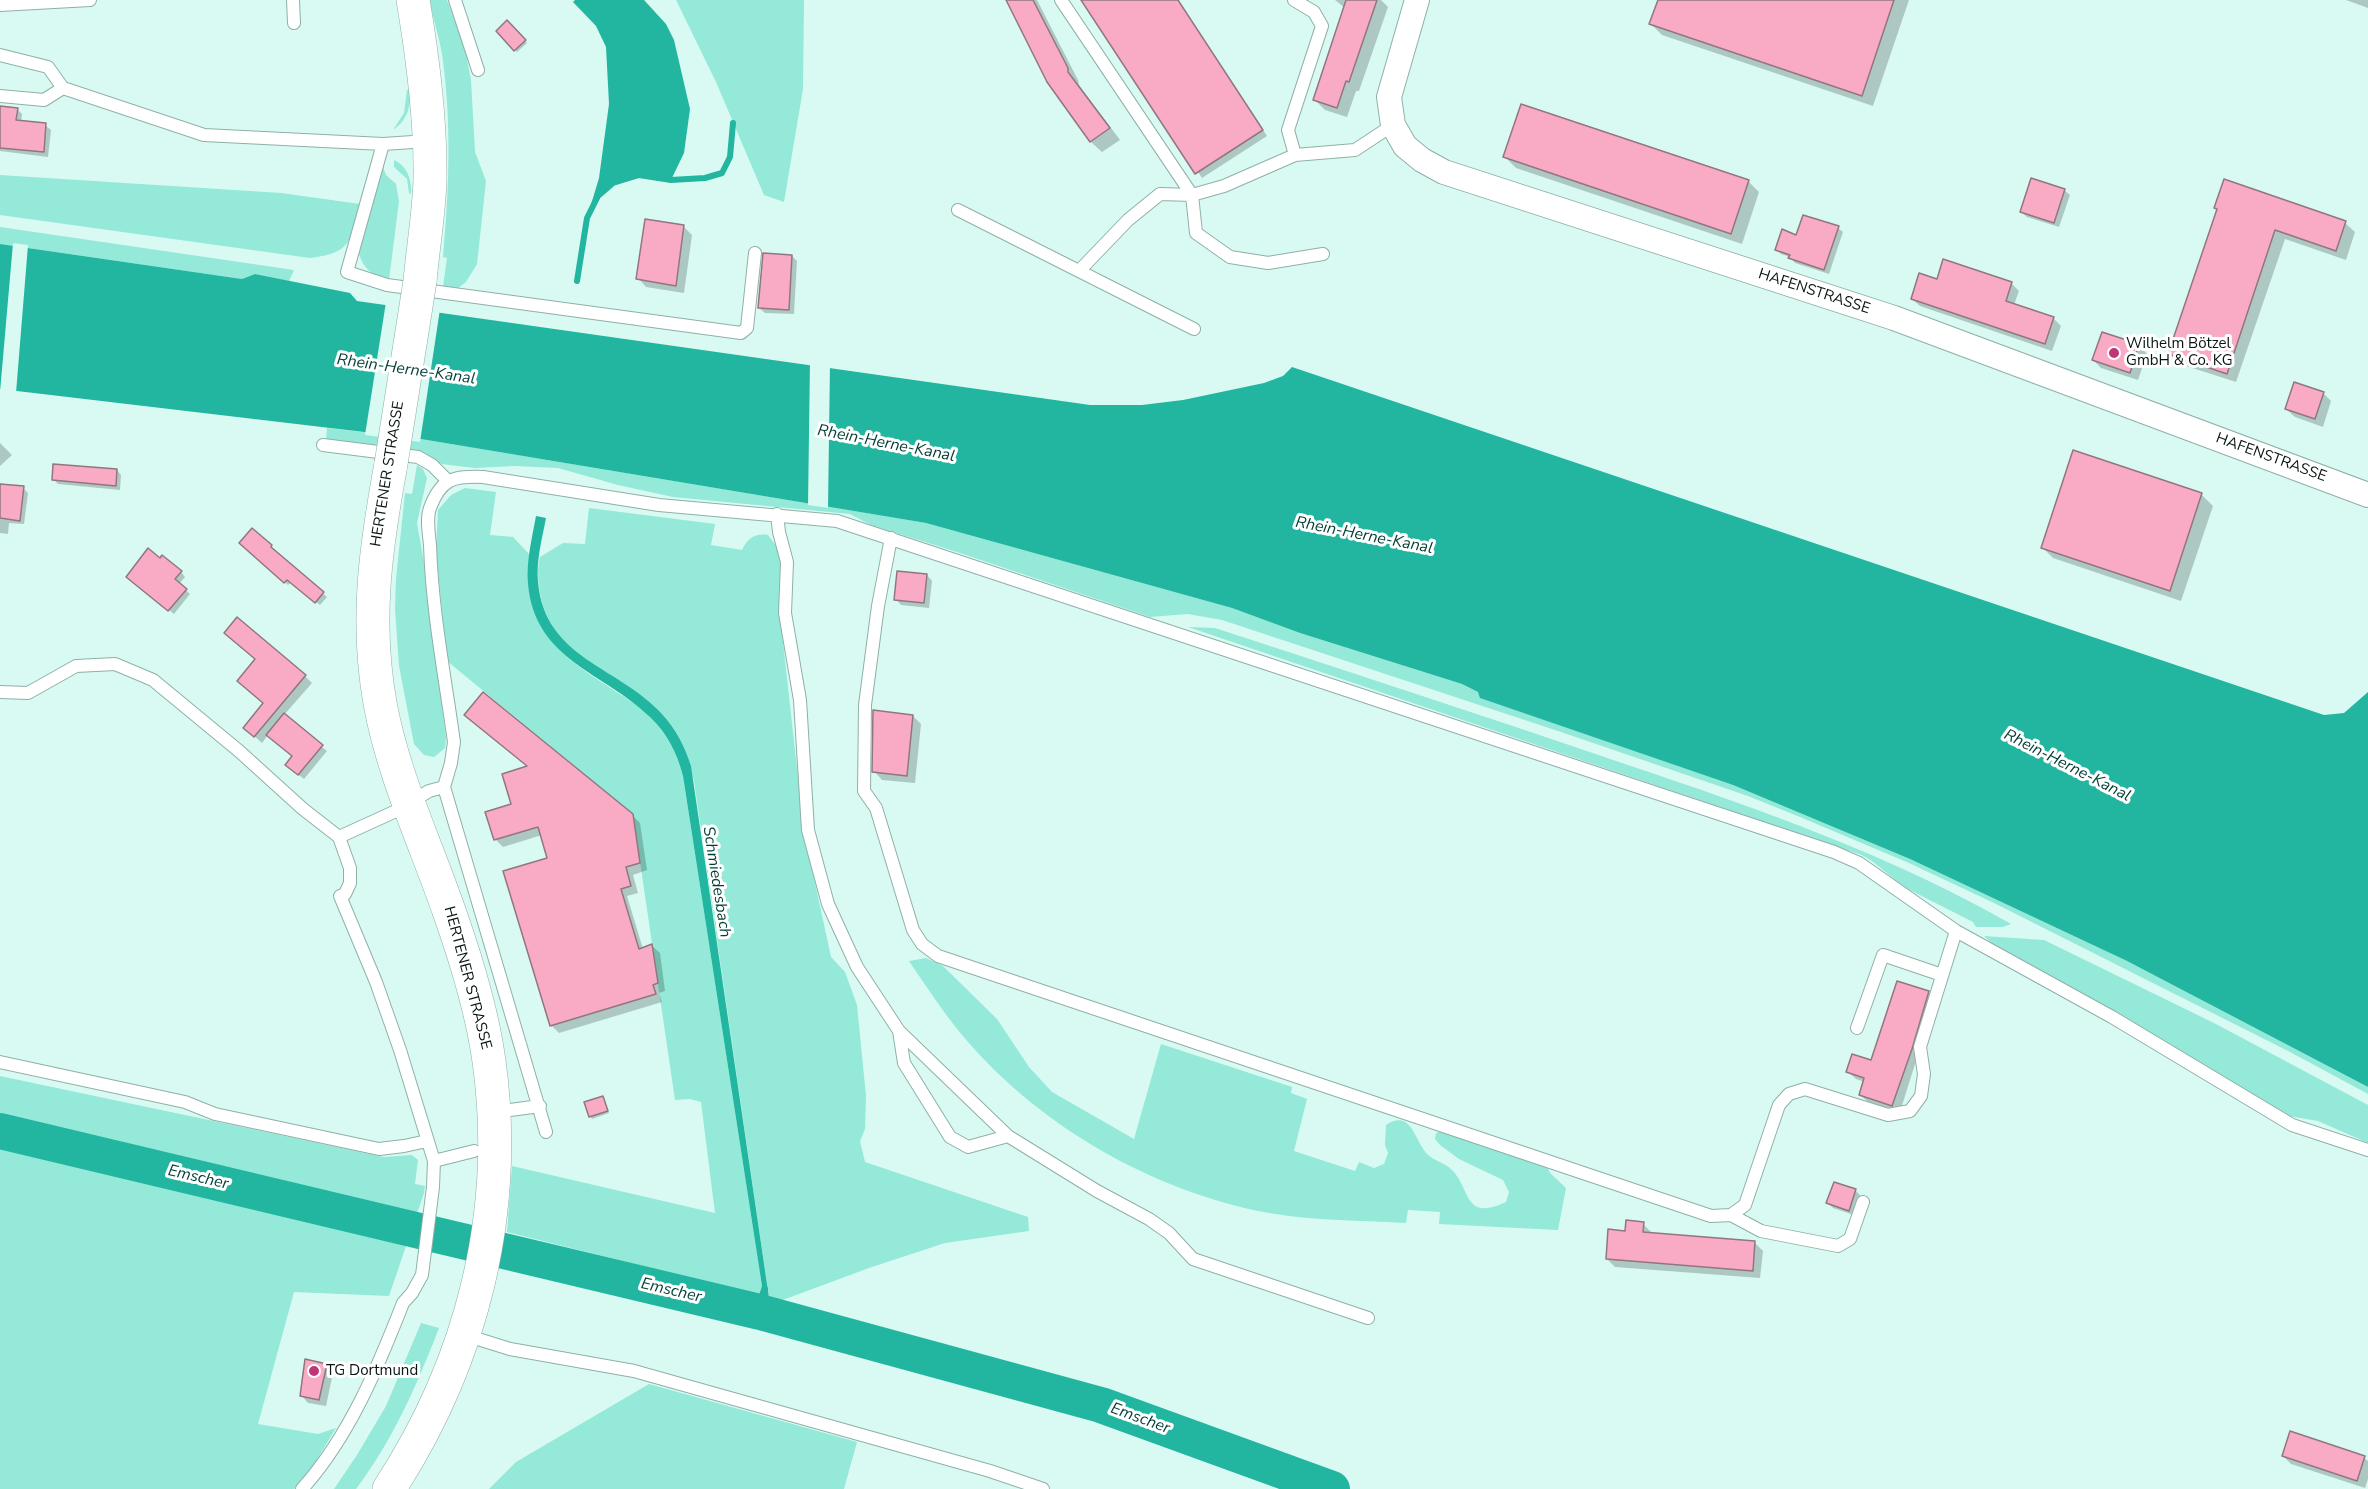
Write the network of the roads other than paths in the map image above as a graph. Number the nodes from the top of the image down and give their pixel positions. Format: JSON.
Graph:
{"nodes":[{"id":1,"x":90,"y":0,"type":"edge"},
{"id":2,"x":293,"y":0,"type":"edge"},
{"id":3,"x":413,"y":0,"type":"edge"},
{"id":4,"x":455,"y":0,"type":"edge"},
{"id":5,"x":1061,"y":0,"type":"edge"},
{"id":6,"x":1293,"y":0,"type":"edge"},
{"id":7,"x":1417,"y":0,"type":"edge"},
{"id":8,"x":0,"y":5,"type":"edge"},
{"id":9,"x":294,"y":23,"type":"dead end"},
{"id":10,"x":0,"y":55,"type":"edge"},
{"id":11,"x":478,"y":70,"type":"dead end"},
{"id":12,"x":63,"y":88,"type":"junction"},
{"id":13,"x":0,"y":96,"type":"edge"},
{"id":14,"x":1393,"y":125,"type":"junction"},
{"id":15,"x":429,"y":141,"type":"junction"},
{"id":16,"x":383,"y":144,"type":"junction"},
{"id":17,"x":1295,"y":155,"type":"junction"},
{"id":18,"x":1191,"y":195,"type":"junction"},
{"id":19,"x":958,"y":210,"type":"dead end"},
{"id":20,"x":755,"y":253,"type":"dead end"},
{"id":21,"x":1323,"y":254,"type":"dead end"},
{"id":22,"x":1079,"y":271,"type":"junction"},
{"id":23,"x":1194,"y":329,"type":"dead end"},
{"id":24,"x":323,"y":445,"type":"dead end"},
{"id":25,"x":448,"y":481,"type":"junction"},
{"id":26,"x":2368,"y":495,"type":"edge"},
{"id":27,"x":777,"y":514,"type":"junction"},
{"id":28,"x":891,"y":538,"type":"junction"},
{"id":29,"x":0,"y":692,"type":"edge"},
{"id":30,"x":444,"y":787,"type":"junction"},
{"id":31,"x":409,"y":802,"type":"junction"},
{"id":32,"x":339,"y":837,"type":"junction"},
{"id":33,"x":1956,"y":931,"type":"junction"},
{"id":34,"x":1942,"y":975,"type":"junction"},
{"id":35,"x":1857,"y":1028,"type":"dead end"},
{"id":36,"x":898,"y":1031,"type":"junction"},
{"id":37,"x":0,"y":1062,"type":"edge"},
{"id":38,"x":540,"y":1106,"type":"junction"},
{"id":39,"x":494,"y":1112,"type":"junction"},
{"id":40,"x":546,"y":1132,"type":"dead end"},
{"id":41,"x":1008,"y":1136,"type":"junction"},
{"id":42,"x":427,"y":1141,"type":"junction"},
{"id":43,"x":2368,"y":1150,"type":"edge"},
{"id":44,"x":485,"y":1156,"type":"junction"},
{"id":45,"x":434,"y":1161,"type":"junction"},
{"id":46,"x":1863,"y":1202,"type":"dead end"},
{"id":47,"x":1731,"y":1215,"type":"junction"},
{"id":48,"x":1368,"y":1318,"type":"dead end"},
{"id":49,"x":465,"y":1335,"type":"junction"},
{"id":50,"x":302,"y":1489,"type":"edge"},
{"id":51,"x":389,"y":1489,"type":"edge"},
{"id":52,"x":1043,"y":1489,"type":"edge"}],
"edges":[{"from":1,"to":8,"type":"lane"},
{"from":2,"to":9,"type":"lane"},
{"from":3,"to":15,"type":"main road","name":"HERTENER STRASSE"},
{"from":4,"to":11,"type":"lane"},
{"from":5,"to":18,"type":"lane"},
{"from":6,"to":17,"type":"lane"},
{"from":7,"to":14,"type":"street","name":"HAFENSTRASSE"},
{"from":10,"to":12,"type":"lane"},
{"from":12,"to":13,"type":"lane"},
{"from":12,"to":16,"type":"lane"},
{"from":14,"to":17,"type":"lane"},
{"from":14,"to":26,"type":"street","name":"HAFENSTRASSE"},
{"from":15,"to":16,"type":"lane"},
{"from":15,"to":31,"type":"main road","name":"HERTENER STRASSE","bridge":true},
{"from":16,"to":20,"type":"lane"},
{"from":17,"to":18,"type":"lane"},
{"from":18,"to":21,"type":"lane"},
{"from":18,"to":22,"type":"lane"},
{"from":19,"to":22,"type":"lane"},
{"from":22,"to":23,"type":"lane"},
{"from":24,"to":25,"type":"lane"},
{"from":25,"to":27,"type":"lane"},
{"from":25,"to":30,"type":"lane"},
{"from":27,"to":28,"type":"lane"},
{"from":27,"to":36,"type":"lane"},
{"from":28,"to":33,"type":"lane"},
{"from":28,"to":47,"type":"lane"},
{"from":29,"to":32,"type":"lane"},
{"from":30,"to":31,"type":"lane"},
{"from":30,"to":38,"type":"lane","name":"HERTENER STRASSE"},
{"from":31,"to":32,"type":"lane"},
{"from":31,"to":39,"type":"main road","name":"HERTENER STRASSE"},
{"from":32,"to":42,"type":"lane"},
{"from":33,"to":34,"type":"lane"},
{"from":33,"to":43,"type":"lane"},
{"from":34,"to":35,"type":"lane"},
{"from":34,"to":47,"type":"lane"},
{"from":36,"to":41,"type":"lane"},
{"from":36,"to":41,"type":"lane"},
{"from":37,"to":42,"type":"lane"},
{"from":38,"to":39,"type":"lane"},
{"from":38,"to":40,"type":"lane","name":"HERTENER STRASSE"},
{"from":39,"to":44,"type":"main road","name":"HERTENER STRASSE"},
{"from":41,"to":48,"type":"lane"},
{"from":42,"to":45,"type":"lane"},
{"from":44,"to":45,"type":"lane"},
{"from":44,"to":49,"type":"main road","name":"HERTENER STRASSE"},
{"from":45,"to":50,"type":"lane"},
{"from":46,"to":47,"type":"lane"},
{"from":49,"to":51,"type":"main road","name":"HERTENER STRASSE"},
{"from":49,"to":52,"type":"lane"}]}
